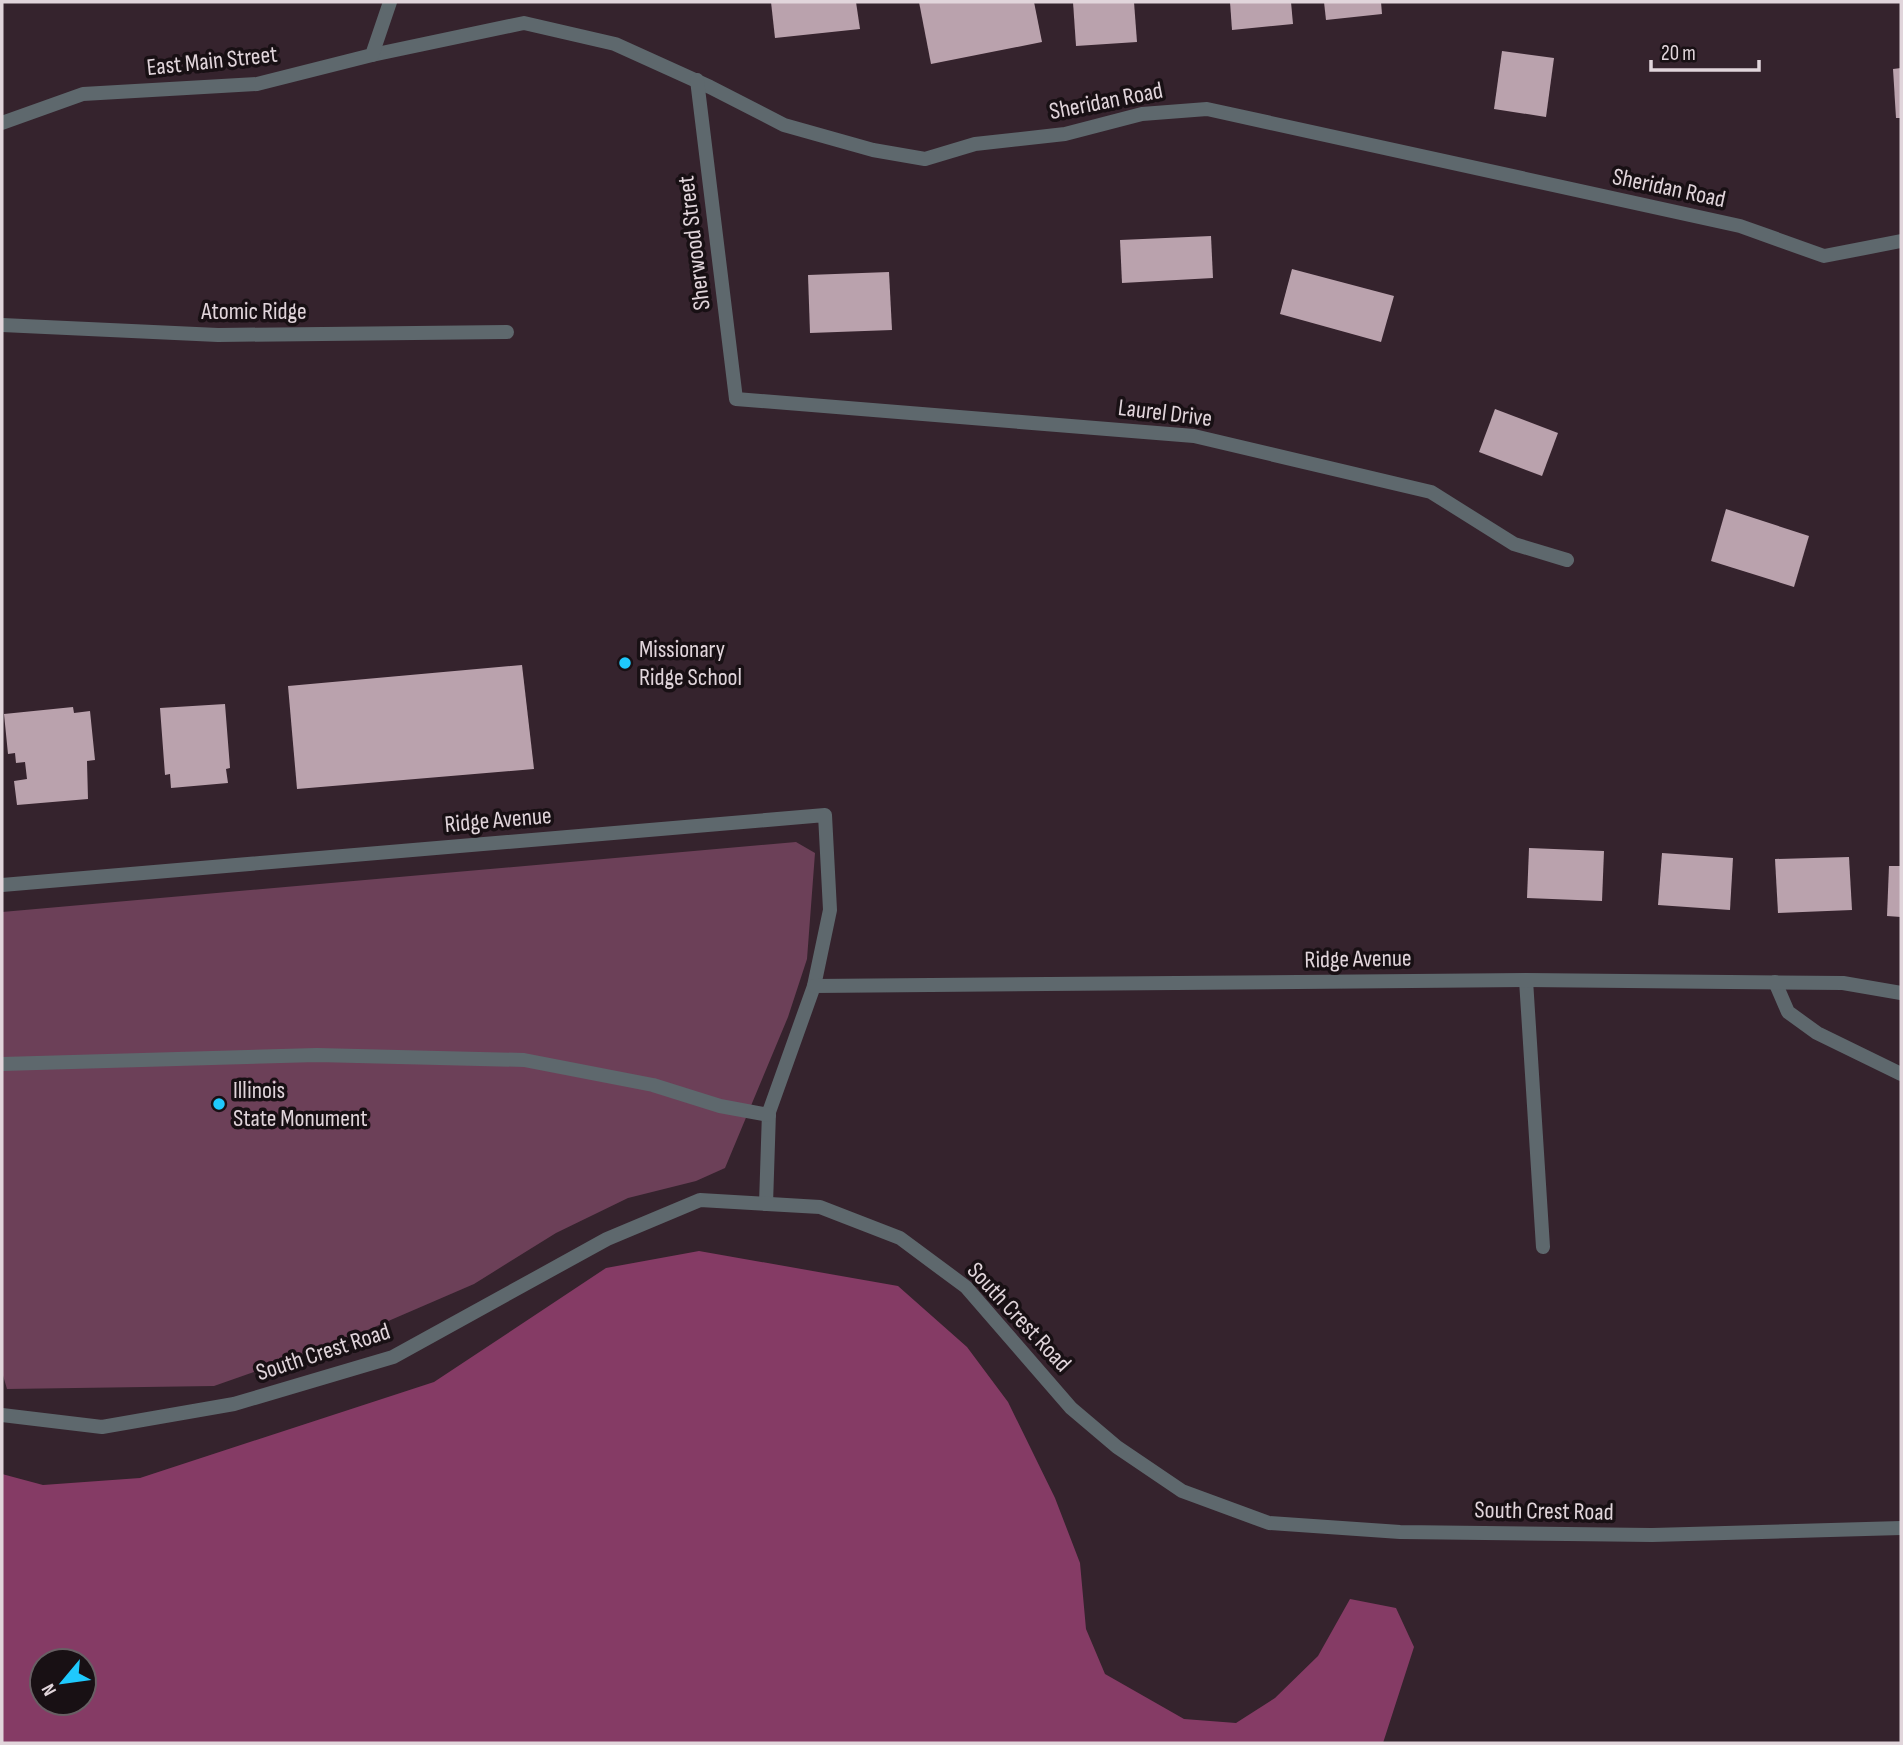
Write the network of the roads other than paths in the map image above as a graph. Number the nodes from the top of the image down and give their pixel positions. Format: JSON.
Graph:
{"nodes":[{"id":1,"x":390,"y":2,"type":"edge"},
{"id":2,"x":372,"y":55,"type":"junction"},
{"id":3,"x":697,"y":80,"type":"junction"},
{"id":4,"x":2,"y":122,"type":"edge"},
{"id":5,"x":1901,"y":241,"type":"edge"},
{"id":6,"x":2,"y":325,"type":"edge"},
{"id":7,"x":507,"y":332,"type":"dead end"},
{"id":8,"x":736,"y":399,"type":"joint"},
{"id":9,"x":1567,"y":560,"type":"dead end"},
{"id":10,"x":2,"y":885,"type":"edge"},
{"id":11,"x":1526,"y":980,"type":"junction"},
{"id":12,"x":1775,"y":982,"type":"junction"},
{"id":13,"x":814,"y":986,"type":"junction"},
{"id":14,"x":1901,"y":993,"type":"edge"},
{"id":15,"x":2,"y":1064,"type":"edge"},
{"id":16,"x":1901,"y":1074,"type":"edge"},
{"id":17,"x":769,"y":1115,"type":"junction"},
{"id":18,"x":766,"y":1204,"type":"junction"},
{"id":19,"x":1543,"y":1247,"type":"dead end"},
{"id":20,"x":2,"y":1415,"type":"edge"},
{"id":21,"x":1901,"y":1528,"type":"edge"}],
"edges":[{"from":1,"to":2,"type":"street"},
{"from":2,"to":3,"type":"street","name":"Sheridan Road"},
{"from":2,"to":4,"type":"street","name":"East Main Street"},
{"from":3,"to":5,"type":"street","name":"Sheridan Road"},
{"from":3,"to":8,"type":"street","name":"Sherwood Street"},
{"from":6,"to":7,"type":"street","name":"Atomic Ridge"},
{"from":8,"to":9,"type":"street","name":"Laurel Drive"},
{"from":10,"to":13,"type":"street","name":"Ridge Avenue"},
{"from":11,"to":12,"type":"street","name":"Ridge Avenue"},
{"from":11,"to":13,"type":"street","name":"Ridge Avenue"},
{"from":11,"to":19,"type":"street"},
{"from":12,"to":14,"type":"street","name":"Ridge Avenue"},
{"from":12,"to":16,"type":"street"},
{"from":13,"to":17,"type":"street","name":"Ridge Avenue"},
{"from":15,"to":17,"type":"street"},
{"from":17,"to":18,"type":"street","name":"Ridge Avenue"},
{"from":18,"to":20,"type":"street","name":"South Crest Road"},
{"from":18,"to":21,"type":"street","name":"South Crest Road"}]}
